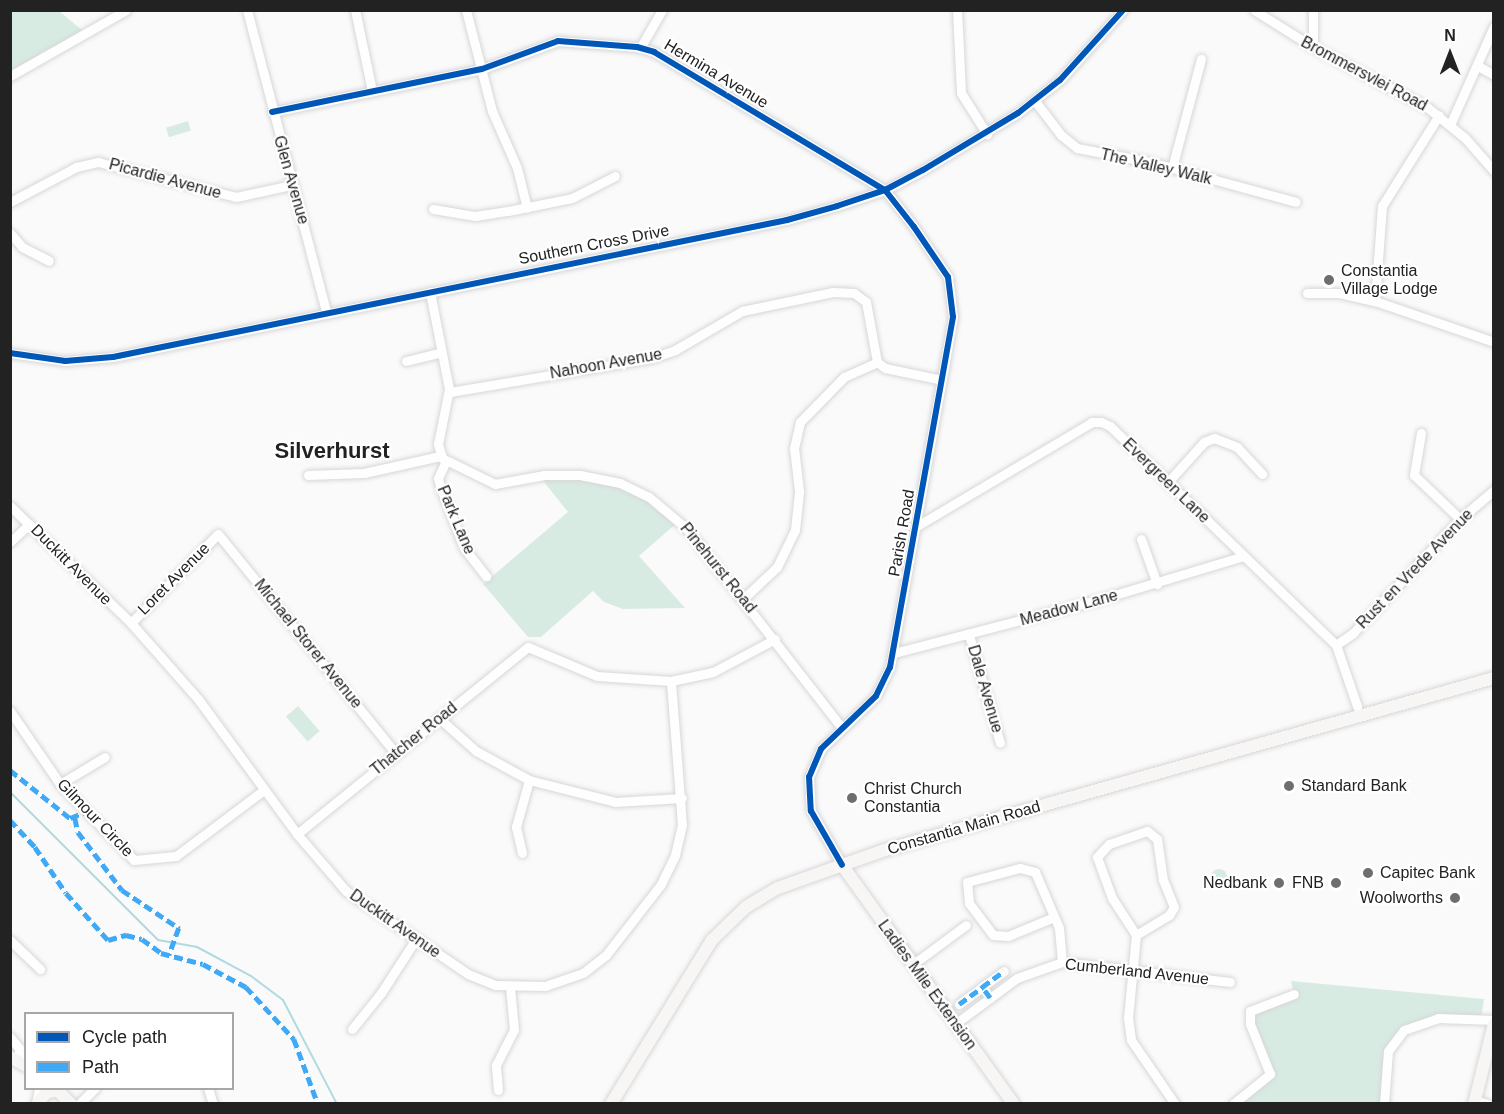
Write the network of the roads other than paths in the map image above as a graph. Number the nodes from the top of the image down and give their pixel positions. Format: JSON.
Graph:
{"nodes":[{"id":1,"x":126,"y":10,"type":"edge"},
{"id":2,"x":247,"y":10,"type":"edge"},
{"id":3,"x":355,"y":10,"type":"edge"},
{"id":4,"x":466,"y":10,"type":"edge"},
{"id":5,"x":662,"y":10,"type":"edge"},
{"id":6,"x":957,"y":10,"type":"edge"},
{"id":7,"x":1123,"y":10,"type":"edge"},
{"id":8,"x":1254,"y":10,"type":"edge"},
{"id":9,"x":1312,"y":10,"type":"edge"},
{"id":10,"x":1494,"y":26,"type":"edge"},
{"id":11,"x":1313,"y":47,"type":"junction"},
{"id":12,"x":640,"y":48,"type":"junction"},
{"id":13,"x":1201,"y":59,"type":"dead end"},
{"id":14,"x":1478,"y":66,"type":"junction"},
{"id":15,"x":482,"y":69,"type":"junction"},
{"id":16,"x":1494,"y":75,"type":"edge"},
{"id":17,"x":10,"y":76,"type":"edge"},
{"id":18,"x":372,"y":91,"type":"junction"},
{"id":19,"x":1035,"y":101,"type":"junction"},
{"id":20,"x":272,"y":112,"type":"junction"},
{"id":21,"x":1439,"y":115,"type":"junction"},
{"id":22,"x":1450,"y":125,"type":"junction"},
{"id":23,"x":987,"y":134,"type":"junction"},
{"id":24,"x":1172,"y":168,"type":"junction"},
{"id":25,"x":1494,"y":171,"type":"edge"},
{"id":26,"x":615,"y":176,"type":"dead end"},
{"id":27,"x":291,"y":185,"type":"junction"},
{"id":28,"x":885,"y":190,"type":"junction"},
{"id":29,"x":10,"y":202,"type":"edge"},
{"id":30,"x":1296,"y":202,"type":"dead end"},
{"id":31,"x":527,"y":208,"type":"junction"},
{"id":32,"x":433,"y":209,"type":"dead end"},
{"id":33,"x":10,"y":233,"type":"edge"},
{"id":34,"x":49,"y":261,"type":"dead end"},
{"id":35,"x":430,"y":292,"type":"junction"},
{"id":36,"x":1307,"y":293,"type":"dead end"},
{"id":37,"x":1376,"y":301,"type":"junction"},
{"id":38,"x":327,"y":314,"type":"junction"},
{"id":39,"x":1494,"y":342,"type":"edge"},
{"id":40,"x":442,"y":352,"type":"junction"},
{"id":41,"x":10,"y":353,"type":"edge"},
{"id":42,"x":406,"y":360,"type":"dead end"},
{"id":43,"x":877,"y":362,"type":"junction"},
{"id":44,"x":942,"y":380,"type":"junction"},
{"id":45,"x":450,"y":392,"type":"junction"},
{"id":46,"x":1421,"y":433,"type":"dead end"},
{"id":47,"x":443,"y":459,"type":"junction"},
{"id":48,"x":1262,"y":474,"type":"dead end"},
{"id":49,"x":308,"y":475,"type":"dead end"},
{"id":50,"x":1168,"y":482,"type":"junction"},
{"id":51,"x":1494,"y":490,"type":"edge"},
{"id":52,"x":10,"y":506,"type":"edge"},
{"id":53,"x":920,"y":508,"type":"junction"},
{"id":54,"x":937,"y":514,"type":"junction"},
{"id":55,"x":1460,"y":519,"type":"junction"},
{"id":56,"x":29,"y":524,"type":"junction"},
{"id":57,"x":917,"y":526,"type":"junction"},
{"id":58,"x":218,"y":534,"type":"joint"},
{"id":59,"x":1141,"y":539,"type":"dead end"},
{"id":60,"x":10,"y":542,"type":"edge"},
{"id":61,"x":1244,"y":556,"type":"junction"},
{"id":62,"x":486,"y":576,"type":"dead end"},
{"id":63,"x":1157,"y":584,"type":"junction"},
{"id":64,"x":743,"y":599,"type":"junction"},
{"id":65,"x":131,"y":623,"type":"junction"},
{"id":66,"x":969,"y":634,"type":"junction"},
{"id":67,"x":775,"y":639,"type":"junction"},
{"id":68,"x":1336,"y":645,"type":"junction"},
{"id":69,"x":894,"y":653,"type":"junction"},
{"id":70,"x":1492,"y":678,"type":"edge"},
{"id":71,"x":671,"y":681,"type":"junction"},
{"id":72,"x":1357,"y":706,"type":"dead end"},
{"id":73,"x":10,"y":711,"type":"edge"},
{"id":74,"x":439,"y":718,"type":"junction"},
{"id":75,"x":841,"y":727,"type":"junction"},
{"id":76,"x":1000,"y":743,"type":"dead end"},
{"id":77,"x":396,"y":754,"type":"junction"},
{"id":78,"x":105,"y":757,"type":"dead end"},
{"id":79,"x":529,"y":780,"type":"junction"},
{"id":80,"x":60,"y":784,"type":"junction"},
{"id":81,"x":264,"y":790,"type":"junction"},
{"id":82,"x":682,"y":798,"type":"junction"},
{"id":83,"x":297,"y":834,"type":"junction"},
{"id":84,"x":522,"y":853,"type":"dead end"},
{"id":85,"x":842,"y":865,"type":"junction"},
{"id":86,"x":1054,"y":917,"type":"junction"},
{"id":87,"x":966,"y":926,"type":"dead end"},
{"id":88,"x":1136,"y":935,"type":"junction"},
{"id":89,"x":416,"y":939,"type":"junction"},
{"id":90,"x":10,"y":940,"type":"edge"},
{"id":91,"x":1062,"y":962,"type":"junction"},
{"id":92,"x":912,"y":965,"type":"junction"},
{"id":93,"x":40,"y":969,"type":"dead end"},
{"id":94,"x":1133,"y":970,"type":"junction"},
{"id":95,"x":1004,"y":971,"type":"dead end"},
{"id":96,"x":1230,"y":982,"type":"dead end"},
{"id":97,"x":510,"y":987,"type":"junction"},
{"id":98,"x":982,"y":987,"type":"junction"},
{"id":99,"x":1294,"y":994,"type":"dead end"},
{"id":100,"x":990,"y":998,"type":"junction"},
{"id":101,"x":958,"y":1004,"type":"dead end"},
{"id":102,"x":1494,"y":1022,"type":"edge"},
{"id":103,"x":955,"y":1024,"type":"junction"},
{"id":104,"x":352,"y":1029,"type":"dead end"},
{"id":105,"x":10,"y":1037,"type":"edge"},
{"id":106,"x":18,"y":1062,"type":"edge"},
{"id":107,"x":54,"y":1090,"type":"edge"},
{"id":108,"x":57,"y":1090,"type":"edge"},
{"id":109,"x":94,"y":1090,"type":"edge"},
{"id":110,"x":498,"y":1090,"type":"dead end"},
{"id":111,"x":1009,"y":1102,"type":"edge"},
{"id":112,"x":1474,"y":1102,"type":"edge"},
{"id":113,"x":37,"y":1104,"type":"edge"},
{"id":114,"x":71,"y":1104,"type":"edge"},
{"id":115,"x":79,"y":1104,"type":"edge"},
{"id":116,"x":611,"y":1104,"type":"edge"},
{"id":117,"x":1175,"y":1104,"type":"edge"},
{"id":118,"x":1233,"y":1104,"type":"edge"},
{"id":119,"x":1384,"y":1104,"type":"edge"},
{"id":120,"x":1487,"y":1104,"type":"edge"}],
"edges":[{"from":1,"to":17,"type":"street"},
{"from":2,"to":20,"type":"street","name":"Glen Avenue"},
{"from":3,"to":18,"type":"street"},
{"from":4,"to":15,"type":"street"},
{"from":5,"to":12,"type":"street"},
{"from":6,"to":23,"type":"street"},
{"from":7,"to":19,"type":"street","name":"Southern Cross Drive"},
{"from":8,"to":11,"type":"street","name":"Brommersvlei Road"},
{"from":9,"to":11,"type":"street"},
{"from":10,"to":14,"type":"street"},
{"from":11,"to":21,"type":"street","name":"Brommersvlei Road"},
{"from":12,"to":15,"type":"street","name":"Hermina Avenue"},
{"from":12,"to":28,"type":"street","name":"Hermina Avenue"},
{"from":13,"to":24,"type":"street"},
{"from":14,"to":16,"type":"street"},
{"from":14,"to":22,"type":"street"},
{"from":15,"to":18,"type":"street","name":"Hermina Avenue"},
{"from":15,"to":31,"type":"street"},
{"from":18,"to":20,"type":"street","name":"Hermina Avenue"},
{"from":19,"to":23,"type":"street","name":"Southern Cross Drive"},
{"from":19,"to":24,"type":"street","name":"The Valley Walk"},
{"from":20,"to":27,"type":"street","name":"Glen Avenue"},
{"from":21,"to":22,"type":"street","name":"Brommersvlei Road"},
{"from":21,"to":37,"type":"street"},
{"from":22,"to":25,"type":"street","name":"Brommersvlei Road"},
{"from":23,"to":28,"type":"street","name":"Southern Cross Drive"},
{"from":24,"to":30,"type":"street","name":"The Valley Walk"},
{"from":26,"to":31,"type":"street"},
{"from":27,"to":29,"type":"street","name":"Picardie Avenue"},
{"from":27,"to":38,"type":"street","name":"Glen Avenue"},
{"from":28,"to":35,"type":"street","name":"Southern Cross Drive"},
{"from":28,"to":44,"type":"street","name":"Parish Road"},
{"from":31,"to":32,"type":"street"},
{"from":33,"to":34,"type":"street"},
{"from":35,"to":38,"type":"street","name":"Southern Cross Drive"},
{"from":35,"to":40,"type":"street"},
{"from":36,"to":37,"type":"street"},
{"from":37,"to":39,"type":"street"},
{"from":38,"to":41,"type":"street","name":"Southern Cross Drive"},
{"from":40,"to":42,"type":"street"},
{"from":40,"to":45,"type":"street"},
{"from":43,"to":44,"type":"street"},
{"from":43,"to":45,"type":"street","name":"Nahoon Avenue"},
{"from":43,"to":64,"type":"street"},
{"from":44,"to":53,"type":"street","name":"Parish Road"},
{"from":45,"to":47,"type":"street"},
{"from":46,"to":55,"type":"street"},
{"from":47,"to":49,"type":"street"},
{"from":47,"to":62,"type":"street","name":"Park Lane"},
{"from":47,"to":64,"type":"street","name":"Pinehurst Road"},
{"from":48,"to":50,"type":"street"},
{"from":50,"to":54,"type":"street","name":"Evergreen Lane"},
{"from":50,"to":61,"type":"street","name":"Evergreen Lane"},
{"from":51,"to":55,"type":"street","name":"Rust en Vrede Avenue"},
{"from":52,"to":56,"type":"street","name":"Duckitt Avenue"},
{"from":53,"to":54,"type":"street"},
{"from":53,"to":57,"type":"street","name":"Parish Road"},
{"from":54,"to":57,"type":"street","name":"Evergreen Lane"},
{"from":55,"to":68,"type":"street","name":"Rust en Vrede Avenue"},
{"from":56,"to":60,"type":"street"},
{"from":56,"to":65,"type":"street","name":"Duckitt Avenue"},
{"from":57,"to":69,"type":"street","name":"Parish Road"},
{"from":58,"to":65,"type":"street","name":"Loret Avenue"},
{"from":58,"to":77,"type":"street","name":"Michael Storer Avenue"},
{"from":59,"to":63,"type":"street"},
{"from":61,"to":63,"type":"street","name":"Meadow Lane"},
{"from":61,"to":68,"type":"street","name":"Evergreen Lane"},
{"from":63,"to":66,"type":"street","name":"Meadow Lane"},
{"from":64,"to":67,"type":"street","name":"Pinehurst Road"},
{"from":65,"to":81,"type":"street","name":"Duckitt Avenue"},
{"from":66,"to":69,"type":"street","name":"Meadow Lane"},
{"from":66,"to":76,"type":"street","name":"Dale Avenue"},
{"from":67,"to":71,"type":"street"},
{"from":67,"to":75,"type":"street","name":"Pinehurst Road"},
{"from":68,"to":72,"type":"street","name":"Evergreen Lane"},
{"from":69,"to":75,"type":"street","name":"Parish Road"},
{"from":70,"to":85,"type":"main road","name":"Constantia Main Road"},
{"from":71,"to":74,"type":"street","name":"Thatcher Road"},
{"from":71,"to":82,"type":"street","name":"Duckitt Avenue"},
{"from":73,"to":80,"type":"street","name":"Gilmour Circle"},
{"from":74,"to":77,"type":"street","name":"Thatcher Road"},
{"from":74,"to":79,"type":"street"},
{"from":75,"to":85,"type":"street","name":"Parish Road"},
{"from":77,"to":83,"type":"street","name":"Thatcher Road"},
{"from":78,"to":80,"type":"street"},
{"from":79,"to":82,"type":"street"},
{"from":79,"to":84,"type":"street"},
{"from":80,"to":81,"type":"street","name":"Gilmour Circle"},
{"from":81,"to":83,"type":"street","name":"Duckitt Avenue"},
{"from":82,"to":97,"type":"street","name":"Duckitt Avenue"},
{"from":83,"to":89,"type":"street","name":"Duckitt Avenue"},
{"from":85,"to":92,"type":"main road","name":"Ladies Mile Extension"},
{"from":85,"to":116,"type":"main road","name":"Constantia Main Road"},
{"from":86,"to":86,"type":"street"},
{"from":86,"to":91,"type":"street"},
{"from":87,"to":92,"type":"street"},
{"from":88,"to":88,"type":"street"},
{"from":88,"to":94,"type":"street"},
{"from":89,"to":97,"type":"street","name":"Duckitt Avenue"},
{"from":89,"to":104,"type":"street"},
{"from":90,"to":93,"type":"street"},
{"from":91,"to":94,"type":"street","name":"Cumberland Avenue"},
{"from":91,"to":100,"type":"street","name":"Cumberland Avenue"},
{"from":92,"to":103,"type":"main road","name":"Ladies Mile Extension"},
{"from":94,"to":96,"type":"street","name":"Cumberland Avenue"},
{"from":94,"to":117,"type":"street"},
{"from":95,"to":98,"type":"street"},
{"from":97,"to":110,"type":"street"},
{"from":98,"to":100,"type":"street"},
{"from":98,"to":101,"type":"street"},
{"from":99,"to":118,"type":"street"},
{"from":100,"to":103,"type":"street","name":"Cumberland Avenue"},
{"from":102,"to":112,"type":"main road"},
{"from":102,"to":119,"type":"street"},
{"from":103,"to":111,"type":"main road","name":"Ladies Mile Extension"},
{"from":105,"to":106,"type":"street"},
{"from":107,"to":113,"type":"main road"},
{"from":108,"to":114,"type":"main road"},
{"from":109,"to":115,"type":"street"},
{"from":112,"to":120,"type":"street"}]}
